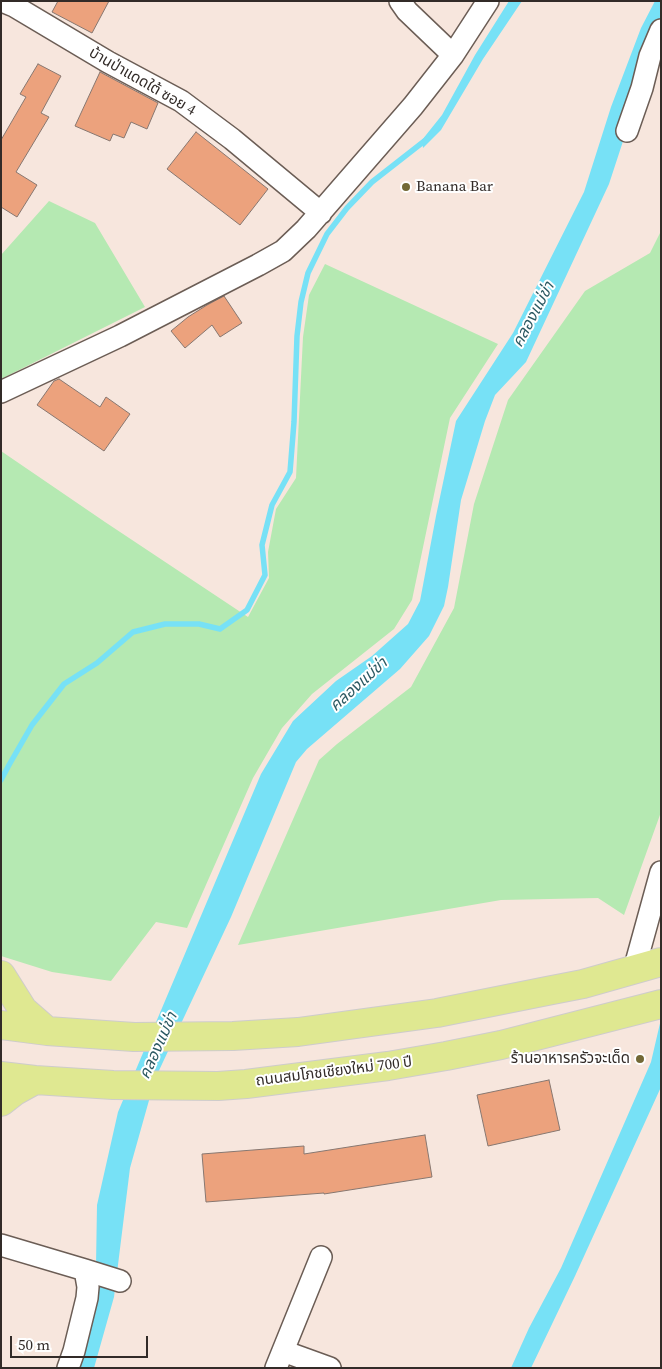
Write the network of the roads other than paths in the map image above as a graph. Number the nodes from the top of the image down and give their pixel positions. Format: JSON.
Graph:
{"nodes":[{"id":1,"x":2,"y":1,"type":"edge"},
{"id":2,"x":400,"y":1,"type":"edge"},
{"id":3,"x":488,"y":1,"type":"edge"},
{"id":4,"x":661,"y":30,"type":"edge"},
{"id":5,"x":453,"y":55,"type":"junction"},
{"id":6,"x":628,"y":131,"type":"dead end"},
{"id":7,"x":321,"y":213,"type":"junction"},
{"id":8,"x":1,"y":392,"type":"edge"},
{"id":9,"x":661,"y":872,"type":"edge"},
{"id":10,"x":661,"y":962,"type":"edge"},
{"id":11,"x":634,"y":970,"type":"junction"},
{"id":12,"x":1,"y":975,"type":"edge"},
{"id":13,"x":650,"y":1007,"type":"edge"},
{"id":14,"x":1,"y":1025,"type":"edge"},
{"id":15,"x":47,"y":1031,"type":"junction"},
{"id":16,"x":1,"y":1076,"type":"edge"},
{"id":17,"x":35,"y":1080,"type":"junction"},
{"id":18,"x":1,"y":1102,"type":"edge"},
{"id":19,"x":1,"y":1245,"type":"edge"},
{"id":20,"x":321,"y":1257,"type":"dead end"},
{"id":21,"x":85,"y":1270,"type":"junction"},
{"id":22,"x":120,"y":1281,"type":"dead end"},
{"id":23,"x":279,"y":1359,"type":"edge"},
{"id":24,"x":68,"y":1368,"type":"edge"},
{"id":25,"x":330,"y":1368,"type":"edge"}],
"edges":[{"from":1,"to":7,"type":"street","name":"บ้านป่าแดดใต้ ซอย 4"},
{"from":2,"to":5,"type":"street"},
{"from":3,"to":5,"type":"street"},
{"from":4,"to":6,"type":"street"},
{"from":5,"to":7,"type":"street"},
{"from":7,"to":8,"type":"street"},
{"from":9,"to":11,"type":"street"},
{"from":10,"to":11,"type":"main road"},
{"from":11,"to":15,"type":"main road"},
{"from":12,"to":15,"type":"main road"},
{"from":13,"to":17,"type":"main road","name":"ถนนสมโภชเชียงใหม่ 700 ปี"},
{"from":14,"to":15,"type":"main road"},
{"from":16,"to":17,"type":"main road","name":"ถนนสมโภชเชียงใหม่ 700 ปี"},
{"from":17,"to":18,"type":"main road"},
{"from":19,"to":21,"type":"street"},
{"from":20,"to":23,"type":"street"},
{"from":21,"to":22,"type":"street"},
{"from":21,"to":24,"type":"street"},
{"from":23,"to":25,"type":"street"}]}
